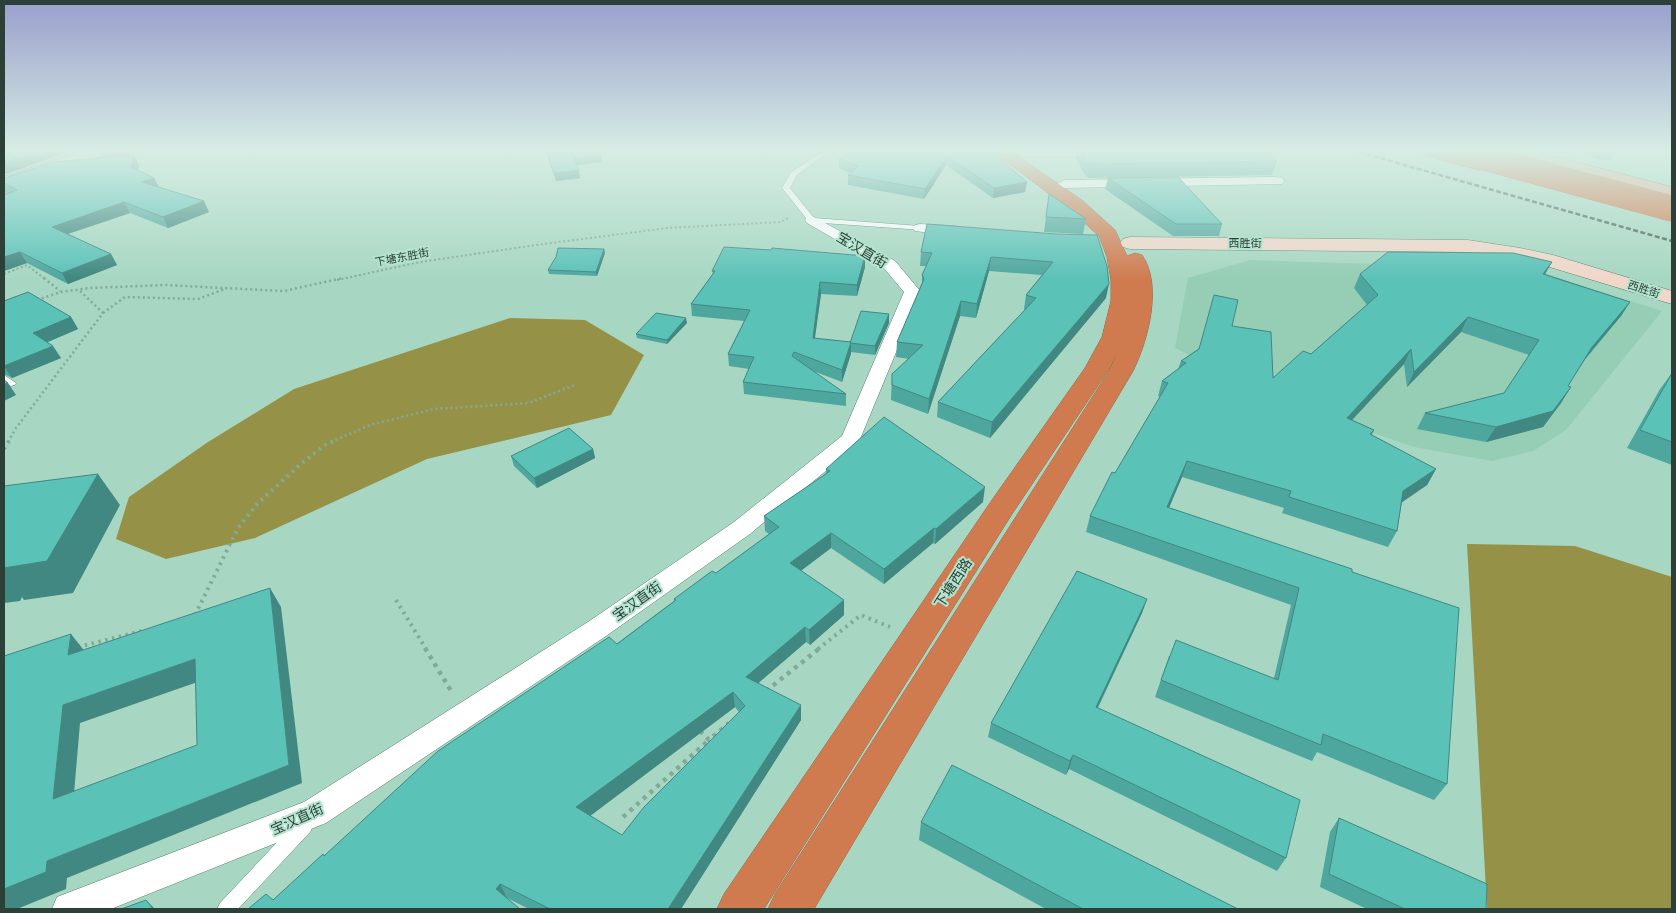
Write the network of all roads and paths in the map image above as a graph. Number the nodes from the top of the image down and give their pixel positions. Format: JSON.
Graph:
{"nodes":[{"id":1,"x":792,"y":195,"type":"edge"},
{"id":2,"x":1061,"y":195,"type":"edge"},
{"id":3,"x":1079,"y":195,"type":"edge"},
{"id":4,"x":1592,"y":195,"type":"edge"},
{"id":5,"x":1598,"y":195,"type":"edge"},
{"id":6,"x":1605,"y":195,"type":"edge"},
{"id":7,"x":1624,"y":195,"type":"edge"},
{"id":8,"x":1646,"y":195,"type":"edge"},
{"id":9,"x":1672,"y":201,"type":"edge"},
{"id":10,"x":1672,"y":208,"type":"edge"},
{"id":11,"x":808,"y":214,"type":"junction"},
{"id":12,"x":1672,"y":216,"type":"edge"},
{"id":13,"x":920,"y":228,"type":"joint"},
{"id":14,"x":973,"y":233,"type":"edge"},
{"id":15,"x":1113,"y":243,"type":"junction"},
{"id":16,"x":4,"y":274,"type":"edge"},
{"id":17,"x":227,"y":288,"type":"junction"},
{"id":18,"x":78,"y":289,"type":"junction"},
{"id":19,"x":61,"y":292,"type":"junction"},
{"id":20,"x":1672,"y":298,"type":"edge"},
{"id":21,"x":36,"y":300,"type":"edge"},
{"id":22,"x":103,"y":313,"type":"junction"},
{"id":23,"x":577,"y":384,"type":"dead end"},
{"id":24,"x":4,"y":449,"type":"edge"},
{"id":25,"x":396,"y":600,"type":"dead end"},
{"id":26,"x":194,"y":618,"type":"edge"},
{"id":27,"x":146,"y":630,"type":"edge"},
{"id":28,"x":916,"y":638,"type":"junction"},
{"id":29,"x":70,"y":649,"type":"edge"},
{"id":30,"x":760,"y":696,"type":"edge"},
{"id":31,"x":466,"y":716,"type":"junction"},
{"id":32,"x":731,"y":721,"type":"edge"},
{"id":33,"x":695,"y":726,"type":"edge"},
{"id":34,"x":709,"y":740,"type":"junction"},
{"id":35,"x":315,"y":813,"type":"junction"},
{"id":36,"x":623,"y":817,"type":"dead end"},
{"id":37,"x":69,"y":909,"type":"edge"},
{"id":38,"x":226,"y":909,"type":"edge"},
{"id":39,"x":739,"y":909,"type":"edge"},
{"id":40,"x":790,"y":909,"type":"edge"}],
"edges":[{"from":1,"to":11,"type":"lane","name":"宝汉直街"},
{"from":2,"to":15,"type":"highway"},
{"from":3,"to":15,"type":"highway"},
{"from":4,"to":12,"type":"highway"},
{"from":5,"to":12,"type":"highway","bridge":true},
{"from":6,"to":12,"type":"highway"},
{"from":7,"to":10,"type":"highway"},
{"from":8,"to":9,"type":"highway"},
{"from":11,"to":13,"type":"lane"},
{"from":11,"to":17,"type":"path","name":"下塘东胜街"},
{"from":11,"to":31,"type":"street","name":"宝汉直街"},
{"from":13,"to":14,"type":"street"},
{"from":15,"to":20,"type":"street","name":"西胜街"},
{"from":15,"to":28,"type":"highway","name":"下塘西路"},
{"from":15,"to":40,"type":"highway"},
{"from":16,"to":19,"type":"path"},
{"from":17,"to":18,"type":"path","name":"下塘东胜街"},
{"from":17,"to":22,"type":"path"},
{"from":18,"to":19,"type":"path","name":"下塘东胜街"},
{"from":18,"to":22,"type":"path"},
{"from":19,"to":21,"type":"path","name":"下塘东胜街"},
{"from":22,"to":24,"type":"path"},
{"from":23,"to":26,"type":"path"},
{"from":25,"to":31,"type":"path"},
{"from":27,"to":29,"type":"path"},
{"from":28,"to":30,"type":"path"},
{"from":28,"to":39,"type":"highway","name":"下塘西路"},
{"from":31,"to":35,"type":"street","name":"宝汉直街"},
{"from":32,"to":34,"type":"path"},
{"from":33,"to":34,"type":"path"},
{"from":34,"to":36,"type":"path"},
{"from":35,"to":37,"type":"street","name":"宝汉直街"},
{"from":35,"to":38,"type":"lane"}]}
